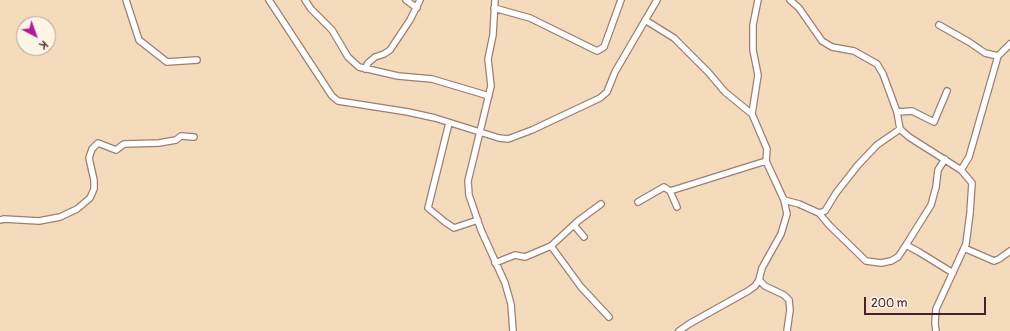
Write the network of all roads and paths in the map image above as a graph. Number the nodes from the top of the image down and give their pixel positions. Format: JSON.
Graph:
{"nodes":[{"id":1,"x":126,"y":0,"type":"edge"},
{"id":2,"x":269,"y":0,"type":"edge"},
{"id":3,"x":305,"y":0,"type":"edge"},
{"id":4,"x":406,"y":0,"type":"edge"},
{"id":5,"x":420,"y":0,"type":"edge"},
{"id":6,"x":495,"y":0,"type":"edge"},
{"id":7,"x":621,"y":0,"type":"edge"},
{"id":8,"x":657,"y":0,"type":"edge"},
{"id":9,"x":758,"y":0,"type":"edge"},
{"id":10,"x":790,"y":0,"type":"edge"},
{"id":11,"x":417,"y":8,"type":"junction"},
{"id":12,"x":494,"y":8,"type":"junction"},
{"id":13,"x":645,"y":20,"type":"junction"},
{"id":14,"x":939,"y":25,"type":"dead end"},
{"id":15,"x":1010,"y":46,"type":"edge"},
{"id":16,"x":998,"y":56,"type":"junction"},
{"id":17,"x":197,"y":60,"type":"dead end"},
{"id":18,"x":365,"y":68,"type":"junction"},
{"id":19,"x":947,"y":91,"type":"dead end"},
{"id":20,"x":488,"y":96,"type":"junction"},
{"id":21,"x":897,"y":112,"type":"junction"},
{"id":22,"x":752,"y":114,"type":"junction"},
{"id":23,"x":449,"y":123,"type":"junction"},
{"id":24,"x":900,"y":129,"type":"junction"},
{"id":25,"x":480,"y":132,"type":"junction"},
{"id":26,"x":194,"y":138,"type":"dead end"},
{"id":27,"x":945,"y":159,"type":"junction"},
{"id":28,"x":766,"y":161,"type":"junction"},
{"id":29,"x":961,"y":170,"type":"junction"},
{"id":30,"x":670,"y":191,"type":"junction"},
{"id":31,"x":784,"y":200,"type":"junction"},
{"id":32,"x":638,"y":202,"type":"dead end"},
{"id":33,"x":601,"y":204,"type":"dead end"},
{"id":34,"x":677,"y":207,"type":"dead end"},
{"id":35,"x":819,"y":213,"type":"junction"},
{"id":36,"x":0,"y":220,"type":"edge"},
{"id":37,"x":478,"y":220,"type":"junction"},
{"id":38,"x":574,"y":225,"type":"junction"},
{"id":39,"x":584,"y":237,"type":"dead end"},
{"id":40,"x":906,"y":245,"type":"junction"},
{"id":41,"x":551,"y":246,"type":"junction"},
{"id":42,"x":964,"y":248,"type":"junction"},
{"id":43,"x":1010,"y":251,"type":"edge"},
{"id":44,"x":495,"y":263,"type":"junction"},
{"id":45,"x":953,"y":273,"type":"junction"},
{"id":46,"x":759,"y":280,"type":"junction"},
{"id":47,"x":609,"y":317,"type":"dead end"},
{"id":48,"x":512,"y":331,"type":"edge"},
{"id":49,"x":679,"y":331,"type":"edge"},
{"id":50,"x":787,"y":331,"type":"edge"},
{"id":51,"x":936,"y":331,"type":"edge"}],
"edges":[{"from":1,"to":17,"type":"street"},
{"from":2,"to":23,"type":"street"},
{"from":3,"to":18,"type":"street"},
{"from":4,"to":11,"type":"street"},
{"from":5,"to":11,"type":"street"},
{"from":6,"to":12,"type":"street"},
{"from":7,"to":12,"type":"street"},
{"from":8,"to":13,"type":"street"},
{"from":9,"to":22,"type":"street"},
{"from":10,"to":21,"type":"street"},
{"from":11,"to":18,"type":"street"},
{"from":12,"to":20,"type":"street"},
{"from":13,"to":22,"type":"street"},
{"from":13,"to":25,"type":"street"},
{"from":14,"to":16,"type":"street"},
{"from":15,"to":16,"type":"street"},
{"from":16,"to":29,"type":"street"},
{"from":18,"to":20,"type":"street"},
{"from":19,"to":21,"type":"street"},
{"from":20,"to":25,"type":"street"},
{"from":21,"to":24,"type":"street"},
{"from":22,"to":28,"type":"street"},
{"from":23,"to":25,"type":"street"},
{"from":23,"to":37,"type":"street"},
{"from":24,"to":27,"type":"street"},
{"from":24,"to":35,"type":"street"},
{"from":25,"to":37,"type":"street"},
{"from":26,"to":36,"type":"street"},
{"from":27,"to":29,"type":"street"},
{"from":27,"to":40,"type":"street"},
{"from":28,"to":30,"type":"street"},
{"from":28,"to":31,"type":"street"},
{"from":29,"to":42,"type":"street"},
{"from":30,"to":32,"type":"street"},
{"from":30,"to":34,"type":"street"},
{"from":31,"to":35,"type":"street"},
{"from":31,"to":46,"type":"street"},
{"from":33,"to":38,"type":"street"},
{"from":35,"to":40,"type":"street"},
{"from":37,"to":44,"type":"street"},
{"from":38,"to":39,"type":"street"},
{"from":38,"to":41,"type":"street"},
{"from":40,"to":45,"type":"street"},
{"from":41,"to":44,"type":"street"},
{"from":41,"to":47,"type":"street"},
{"from":42,"to":43,"type":"street"},
{"from":42,"to":45,"type":"street"},
{"from":44,"to":48,"type":"street"},
{"from":45,"to":51,"type":"street"},
{"from":46,"to":49,"type":"street"},
{"from":46,"to":50,"type":"street"}]}
